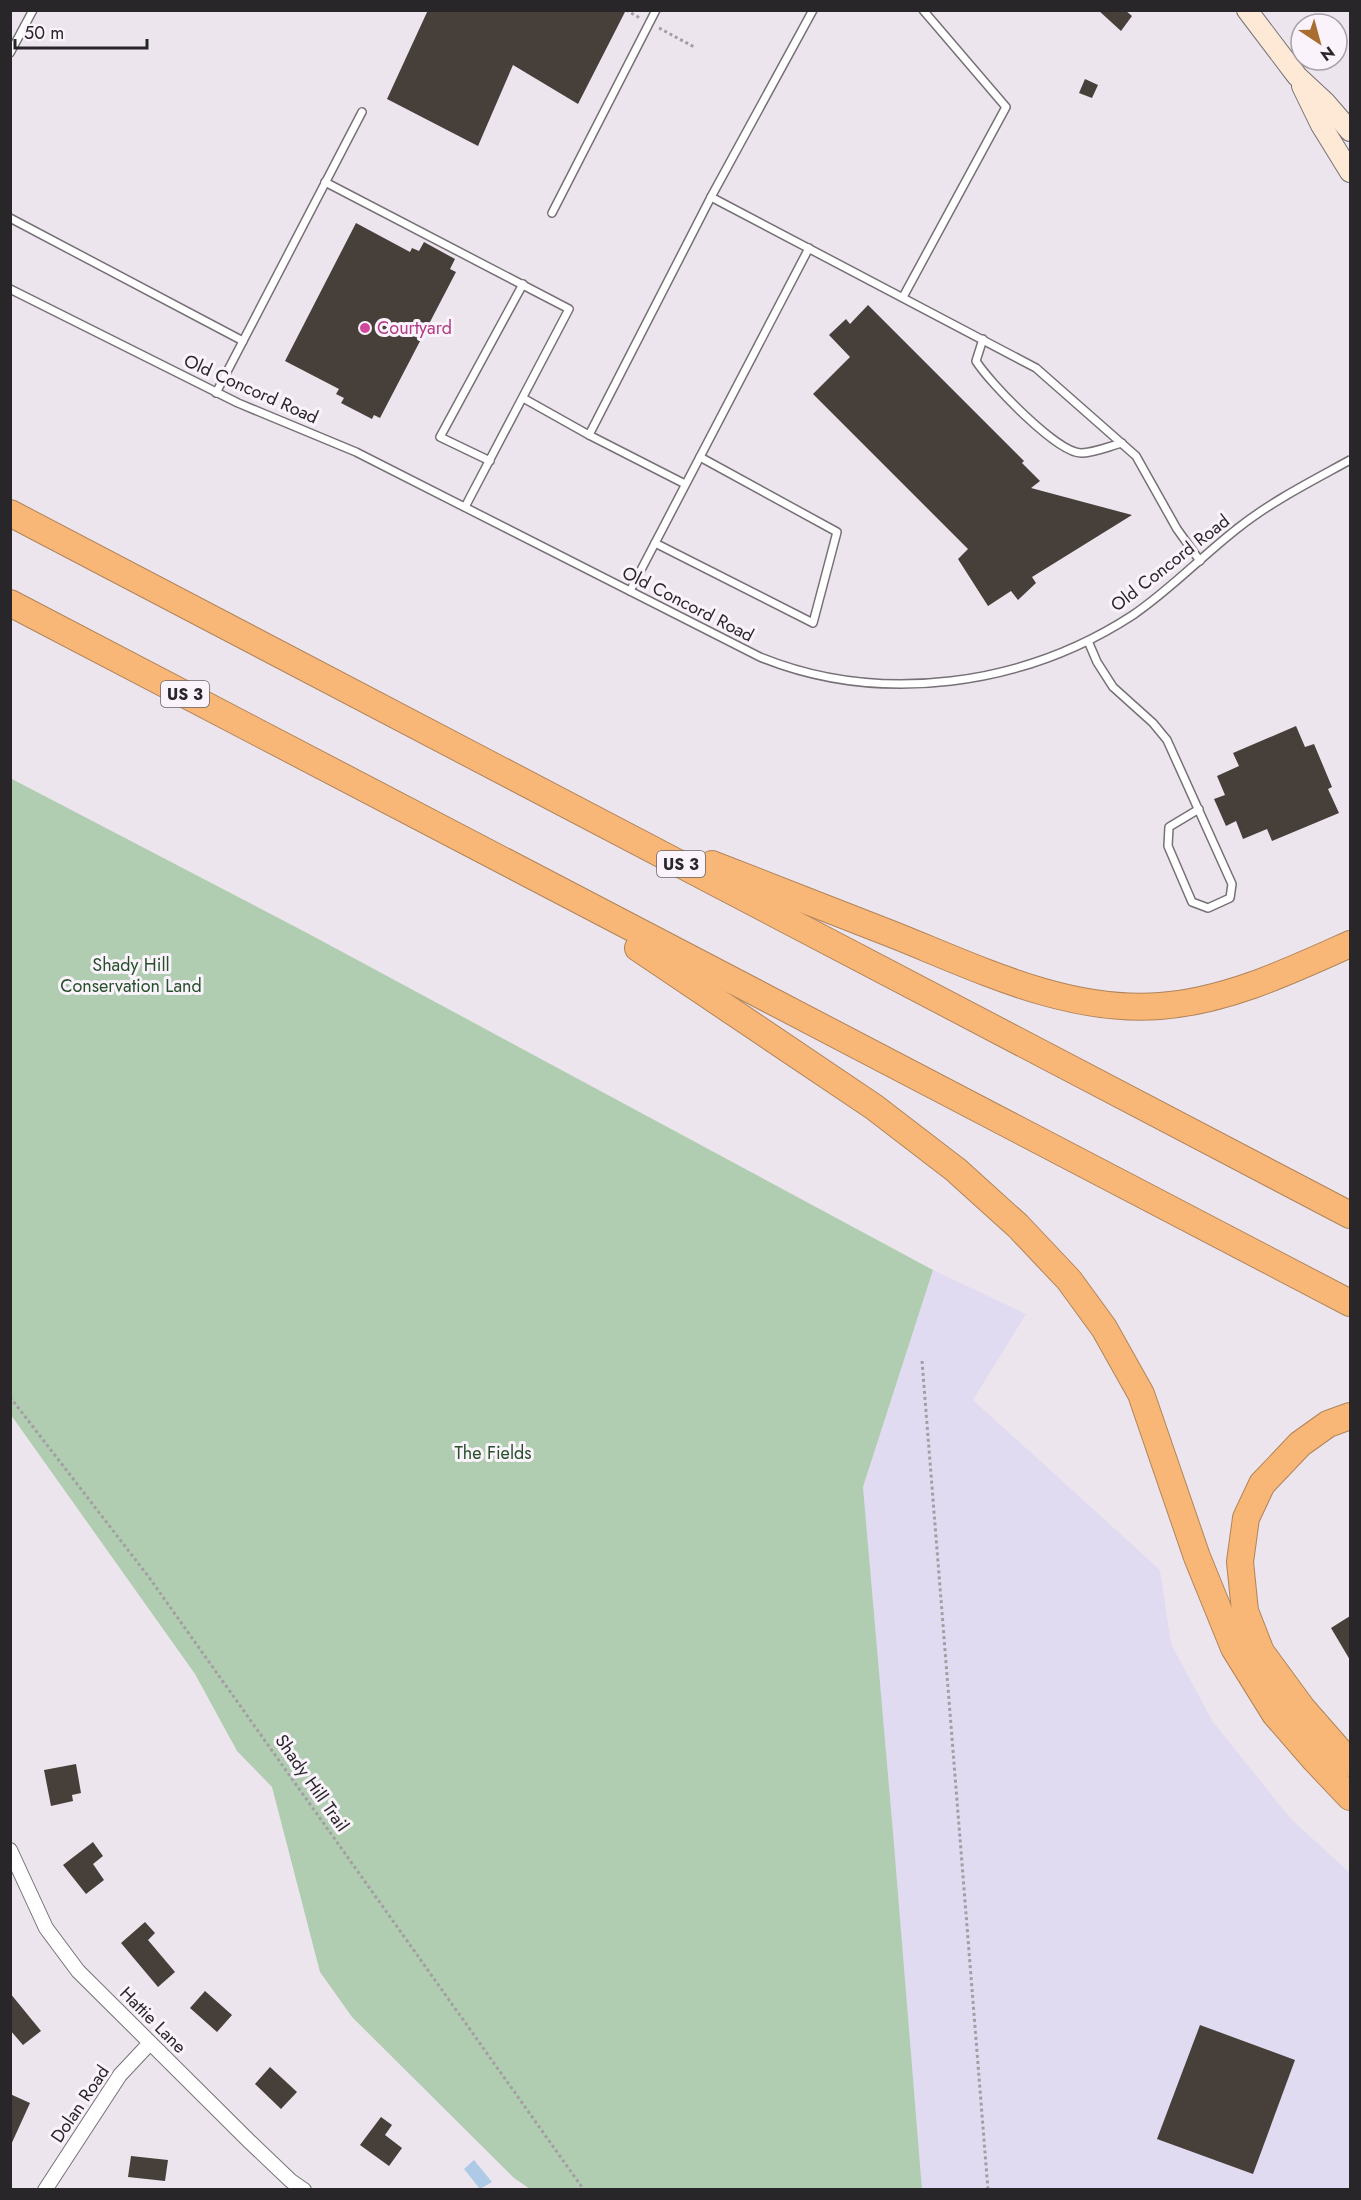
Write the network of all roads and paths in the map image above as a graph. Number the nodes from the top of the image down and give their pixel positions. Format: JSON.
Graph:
{"nodes":[{"id":1,"x":33,"y":10,"type":"edge"},
{"id":2,"x":656,"y":10,"type":"edge"},
{"id":3,"x":813,"y":10,"type":"edge"},
{"id":4,"x":923,"y":10,"type":"edge"},
{"id":5,"x":1248,"y":10,"type":"edge"},
{"id":6,"x":650,"y":22,"type":"junction"},
{"id":7,"x":696,"y":48,"type":"dead end"},
{"id":8,"x":10,"y":53,"type":"edge"},
{"id":9,"x":1297,"y":76,"type":"junction"},
{"id":10,"x":362,"y":112,"type":"dead end"},
{"id":11,"x":1350,"y":131,"type":"edge"},
{"id":12,"x":1350,"y":172,"type":"edge"},
{"id":13,"x":325,"y":182,"type":"junction"},
{"id":14,"x":711,"y":197,"type":"junction"},
{"id":15,"x":552,"y":213,"type":"dead end"},
{"id":16,"x":10,"y":218,"type":"edge"},
{"id":17,"x":809,"y":248,"type":"junction"},
{"id":18,"x":523,"y":284,"type":"junction"},
{"id":19,"x":10,"y":289,"type":"edge"},
{"id":20,"x":903,"y":297,"type":"junction"},
{"id":21,"x":983,"y":339,"type":"junction"},
{"id":22,"x":243,"y":341,"type":"junction"},
{"id":23,"x":216,"y":393,"type":"junction"},
{"id":24,"x":523,"y":398,"type":"junction"},
{"id":25,"x":589,"y":435,"type":"junction"},
{"id":26,"x":1122,"y":442,"type":"junction"},
{"id":27,"x":700,"y":457,"type":"junction"},
{"id":28,"x":1350,"y":460,"type":"edge"},
{"id":29,"x":490,"y":461,"type":"junction"},
{"id":30,"x":685,"y":484,"type":"junction"},
{"id":31,"x":465,"y":507,"type":"junction"},
{"id":32,"x":10,"y":513,"type":"edge"},
{"id":33,"x":655,"y":543,"type":"junction"},
{"id":34,"x":1200,"y":561,"type":"junction"},
{"id":35,"x":630,"y":591,"type":"junction"},
{"id":36,"x":10,"y":603,"type":"edge"},
{"id":37,"x":1088,"y":641,"type":"junction"},
{"id":38,"x":1199,"y":809,"type":"junction"},
{"id":39,"x":593,"y":818,"type":"junction"},
{"id":40,"x":533,"y":877,"type":"junction"},
{"id":41,"x":1350,"y":944,"type":"edge"},
{"id":42,"x":1350,"y":1215,"type":"edge"},
{"id":43,"x":1350,"y":1304,"type":"edge"},
{"id":44,"x":922,"y":1361,"type":"dead end"},
{"id":45,"x":10,"y":1397,"type":"edge"},
{"id":46,"x":1350,"y":1416,"type":"edge"},
{"id":47,"x":1350,"y":1763,"type":"edge"},
{"id":48,"x":1350,"y":1797,"type":"edge"},
{"id":49,"x":10,"y":1850,"type":"edge"},
{"id":50,"x":150,"y":2043,"type":"junction"},
{"id":51,"x":45,"y":2190,"type":"edge"},
{"id":52,"x":304,"y":2190,"type":"edge"},
{"id":53,"x":584,"y":2190,"type":"edge"},
{"id":54,"x":988,"y":2190,"type":"edge"}],
"edges":[{"from":1,"to":8,"type":"lane"},
{"from":2,"to":6,"type":"lane"},
{"from":3,"to":14,"type":"lane"},
{"from":4,"to":20,"type":"lane"},
{"from":5,"to":9,"type":"main road"},
{"from":6,"to":7,"type":"path"},
{"from":6,"to":15,"type":"lane"},
{"from":9,"to":11,"type":"main road"},
{"from":9,"to":12,"type":"main road"},
{"from":10,"to":13,"type":"lane"},
{"from":13,"to":18,"type":"lane"},
{"from":13,"to":22,"type":"lane"},
{"from":14,"to":17,"type":"lane"},
{"from":14,"to":25,"type":"lane"},
{"from":16,"to":22,"type":"lane"},
{"from":17,"to":20,"type":"lane"},
{"from":17,"to":27,"type":"lane"},
{"from":18,"to":24,"type":"lane"},
{"from":18,"to":29,"type":"lane"},
{"from":19,"to":23,"type":"lane","name":"Old Concord Road"},
{"from":20,"to":21,"type":"lane"},
{"from":21,"to":26,"type":"lane"},
{"from":21,"to":26,"type":"lane"},
{"from":22,"to":23,"type":"lane"},
{"from":23,"to":31,"type":"lane","name":"Old Concord Road"},
{"from":24,"to":25,"type":"lane"},
{"from":24,"to":29,"type":"lane"},
{"from":25,"to":30,"type":"lane"},
{"from":26,"to":34,"type":"lane"},
{"from":27,"to":30,"type":"lane"},
{"from":27,"to":33,"type":"lane"},
{"from":28,"to":34,"type":"lane","name":"Old Concord Road"},
{"from":29,"to":31,"type":"lane"},
{"from":30,"to":33,"type":"lane"},
{"from":31,"to":35,"type":"lane","name":"Old Concord Road"},
{"from":32,"to":39,"type":"highway","number":"US 3"},
{"from":33,"to":35,"type":"lane"},
{"from":34,"to":37,"type":"lane","name":"Old Concord Road"},
{"from":35,"to":37,"type":"lane","name":"Old Concord Road"},
{"from":36,"to":40,"type":"highway","number":"US 3"},
{"from":37,"to":38,"type":"lane"},
{"from":38,"to":38,"type":"lane"},
{"from":39,"to":41,"type":"highway"},
{"from":39,"to":42,"type":"highway","number":"US 3"},
{"from":40,"to":43,"type":"highway","number":"US 3"},
{"from":40,"to":48,"type":"highway"},
{"from":44,"to":54,"type":"path"},
{"from":45,"to":53,"type":"path","name":"Shady Hill Trail"},
{"from":46,"to":47,"type":"highway"},
{"from":49,"to":50,"type":"street","name":"Hattie Lane"},
{"from":50,"to":51,"type":"street","name":"Dolan Road"},
{"from":50,"to":52,"type":"street","name":"Hattie Lane"}]}
